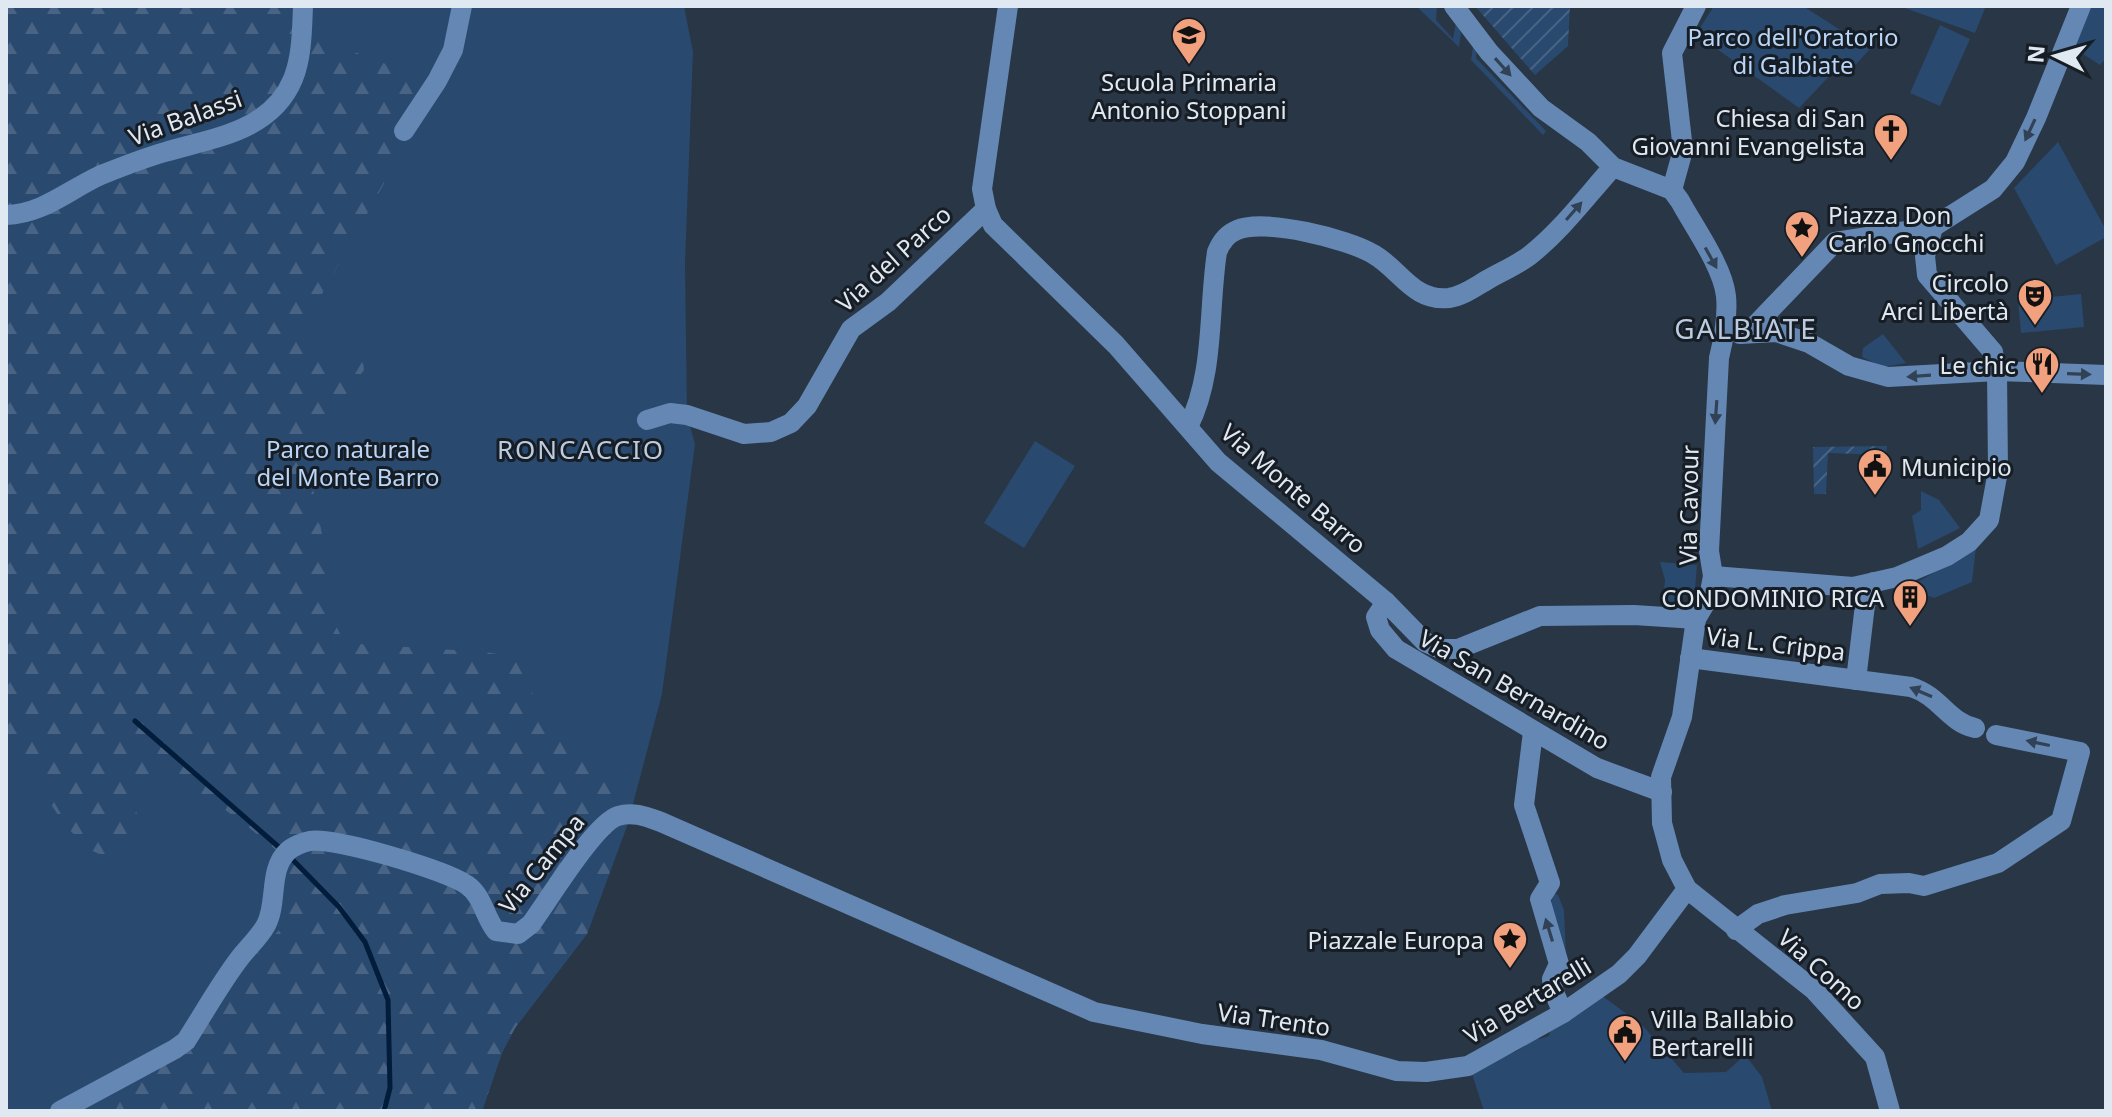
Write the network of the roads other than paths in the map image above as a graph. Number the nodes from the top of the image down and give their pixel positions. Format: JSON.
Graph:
{"nodes":[{"id":1,"x":303,"y":6,"type":"edge"},
{"id":2,"x":462,"y":6,"type":"edge"},
{"id":3,"x":1008,"y":6,"type":"edge"},
{"id":4,"x":1454,"y":6,"type":"edge"},
{"id":5,"x":1696,"y":6,"type":"edge"},
{"id":6,"x":2081,"y":6,"type":"edge"},
{"id":7,"x":404,"y":131,"type":"dead end"},
{"id":8,"x":1613,"y":167,"type":"junction"},
{"id":9,"x":1672,"y":190,"type":"junction"},
{"id":10,"x":986,"y":209,"type":"junction"},
{"id":11,"x":6,"y":215,"type":"edge"},
{"id":12,"x":1933,"y":227,"type":"junction"},
{"id":13,"x":1748,"y":333,"type":"junction"},
{"id":14,"x":1724,"y":334,"type":"junction"},
{"id":15,"x":1997,"y":371,"type":"junction"},
{"id":16,"x":2106,"y":375,"type":"edge"},
{"id":17,"x":647,"y":420,"type":"dead end"},
{"id":18,"x":1188,"y":427,"type":"junction"},
{"id":19,"x":1713,"y":576,"type":"junction"},
{"id":20,"x":1874,"y":582,"type":"junction"},
{"id":21,"x":1386,"y":602,"type":"junction"},
{"id":22,"x":1696,"y":619,"type":"junction"},
{"id":23,"x":1690,"y":658,"type":"junction"},
{"id":24,"x":1856,"y":680,"type":"junction"},
{"id":25,"x":1975,"y":728,"type":"dead end"},
{"id":26,"x":1533,"y":732,"type":"junction"},
{"id":27,"x":1996,"y":735,"type":"dead end"},
{"id":28,"x":1662,"y":792,"type":"junction"},
{"id":29,"x":1687,"y":889,"type":"junction"},
{"id":30,"x":1736,"y":930,"type":"junction"},
{"id":31,"x":1094,"y":1012,"type":"joint"},
{"id":32,"x":1563,"y":1013,"type":"junction"},
{"id":33,"x":1446,"y":1070,"type":"joint"},
{"id":34,"x":60,"y":1111,"type":"edge"},
{"id":35,"x":1890,"y":1111,"type":"edge"}],
"edges":[{"from":1,"to":11,"type":"street","name":"Via Balassi"},
{"from":2,"to":7,"type":"street"},
{"from":3,"to":10,"type":"street"},
{"from":4,"to":8,"type":"street","one_way":true},
{"from":5,"to":9,"type":"street"},
{"from":6,"to":12,"type":"street","one_way":true},
{"from":8,"to":9,"type":"street"},
{"from":18,"to":8,"type":"street","one_way":true},
{"from":9,"to":14,"type":"street","name":"Via Cavour","one_way":true},
{"from":10,"to":17,"type":"street","name":"Via del Parco"},
{"from":10,"to":18,"type":"street","name":"Via Monte Barro"},
{"from":12,"to":13,"type":"street"},
{"from":12,"to":15,"type":"street"},
{"from":13,"to":14,"type":"street"},
{"from":15,"to":13,"type":"street","one_way":true},
{"from":14,"to":19,"type":"street","name":"Via Cavour","one_way":true},
{"from":15,"to":16,"type":"street","one_way":true},
{"from":15,"to":20,"type":"street"},
{"from":18,"to":21,"type":"street","name":"Via Monte Barro"},
{"from":19,"to":20,"type":"street"},
{"from":19,"to":22,"type":"street","name":"Via Cavour"},
{"from":20,"to":24,"type":"street"},
{"from":21,"to":22,"type":"street","name":"Via Monte Barro"},
{"from":21,"to":26,"type":"street","name":"Via San Bernardino"},
{"from":22,"to":23,"type":"street","name":"Via Cavour"},
{"from":23,"to":24,"type":"street","name":"Via L. Crippa"},
{"from":23,"to":28,"type":"street","name":"Via Cavour"},
{"from":25,"to":24,"type":"street","name":"Via L. Crippa","one_way":true},
{"from":26,"to":28,"type":"street","name":"Via San Bernardino"},
{"from":32,"to":26,"type":"street","one_way":true},
{"from":30,"to":27,"type":"street","one_way":true},
{"from":28,"to":29,"type":"street","name":"Via Cavour"},
{"from":29,"to":30,"type":"street","name":"Via Como"},
{"from":29,"to":32,"type":"street","name":"Via Bertarelli"},
{"from":30,"to":35,"type":"street","name":"Via Como"},
{"from":31,"to":33,"type":"street","name":"Via Trento"},
{"from":31,"to":34,"type":"street","name":"Via Campa"},
{"from":32,"to":33,"type":"street","name":"Via Bertarelli"}]}
